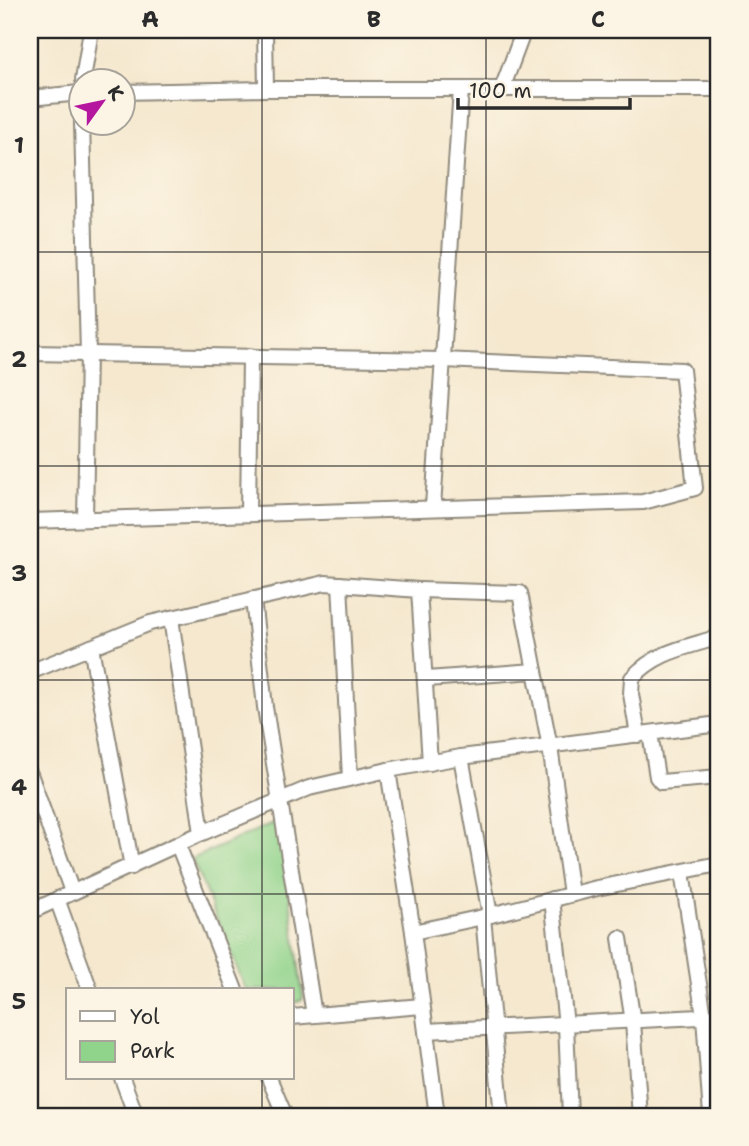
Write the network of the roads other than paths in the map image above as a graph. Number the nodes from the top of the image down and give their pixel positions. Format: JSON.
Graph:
{"nodes":[{"id":1,"x":91,"y":30,"type":"edge"},
{"id":2,"x":265,"y":30,"type":"edge"},
{"id":3,"x":524,"y":30,"type":"edge"},
{"id":4,"x":85,"y":66,"type":"edge"},
{"id":5,"x":266,"y":89,"type":"junction"},
{"id":6,"x":461,"y":89,"type":"junction"},
{"id":7,"x":502,"y":89,"type":"junction"},
{"id":8,"x":719,"y":89,"type":"edge"},
{"id":9,"x":136,"y":92,"type":"edge"},
{"id":10,"x":66,"y":94,"type":"edge"},
{"id":11,"x":30,"y":98,"type":"edge"},
{"id":12,"x":82,"y":136,"type":"edge"},
{"id":13,"x":30,"y":353,"type":"edge"},
{"id":14,"x":88,"y":354,"type":"junction"},
{"id":15,"x":250,"y":356,"type":"junction"},
{"id":16,"x":443,"y":360,"type":"junction"},
{"id":17,"x":433,"y":507,"type":"junction"},
{"id":18,"x":248,"y":514,"type":"junction"},
{"id":19,"x":85,"y":519,"type":"junction"},
{"id":20,"x":30,"y":522,"type":"edge"},
{"id":21,"x":340,"y":583,"type":"junction"},
{"id":22,"x":419,"y":590,"type":"junction"},
{"id":23,"x":253,"y":599,"type":"junction"},
{"id":24,"x":171,"y":618,"type":"junction"},
{"id":25,"x":719,"y":637,"type":"edge"},
{"id":26,"x":91,"y":647,"type":"junction"},
{"id":27,"x":535,"y":671,"type":"junction"},
{"id":28,"x":30,"y":672,"type":"edge"},
{"id":29,"x":426,"y":679,"type":"junction"},
{"id":30,"x":719,"y":724,"type":"edge"},
{"id":31,"x":644,"y":734,"type":"junction"},
{"id":32,"x":550,"y":747,"type":"junction"},
{"id":33,"x":461,"y":757,"type":"junction"},
{"id":34,"x":430,"y":763,"type":"junction"},
{"id":35,"x":388,"y":770,"type":"junction"},
{"id":36,"x":30,"y":774,"type":"edge"},
{"id":37,"x":719,"y":777,"type":"edge"},
{"id":38,"x":350,"y":778,"type":"junction"},
{"id":39,"x":281,"y":800,"type":"junction"},
{"id":40,"x":202,"y":834,"type":"junction"},
{"id":41,"x":178,"y":845,"type":"junction"},
{"id":42,"x":719,"y":864,"type":"edge"},
{"id":43,"x":132,"y":867,"type":"junction"},
{"id":44,"x":681,"y":872,"type":"junction"},
{"id":45,"x":72,"y":892,"type":"junction"},
{"id":46,"x":571,"y":894,"type":"junction"},
{"id":47,"x":57,"y":899,"type":"junction"},
{"id":48,"x":552,"y":899,"type":"junction"},
{"id":49,"x":30,"y":912,"type":"edge"},
{"id":50,"x":487,"y":916,"type":"junction"},
{"id":51,"x":413,"y":932,"type":"junction"},
{"id":52,"x":620,"y":938,"type":"dead end"},
{"id":53,"x":89,"y":988,"type":"edge"},
{"id":54,"x":234,"y":988,"type":"edge"},
{"id":55,"x":422,"y":1006,"type":"junction"},
{"id":56,"x":314,"y":1015,"type":"junction"},
{"id":57,"x":719,"y":1016,"type":"edge"},
{"id":58,"x":294,"y":1017,"type":"edge"},
{"id":59,"x":704,"y":1017,"type":"junction"},
{"id":60,"x":634,"y":1022,"type":"junction"},
{"id":61,"x":566,"y":1025,"type":"junction"},
{"id":62,"x":493,"y":1028,"type":"junction"},
{"id":63,"x":426,"y":1031,"type":"junction"},
{"id":64,"x":123,"y":1080,"type":"edge"},
{"id":65,"x":270,"y":1080,"type":"edge"},
{"id":66,"x":136,"y":1116,"type":"edge"},
{"id":67,"x":285,"y":1116,"type":"edge"},
{"id":68,"x":437,"y":1116,"type":"edge"},
{"id":69,"x":502,"y":1116,"type":"edge"},
{"id":70,"x":570,"y":1116,"type":"edge"},
{"id":71,"x":640,"y":1116,"type":"edge"},
{"id":72,"x":711,"y":1116,"type":"edge"}],
"edges":[{"from":1,"to":4,"type":"street"},
{"from":2,"to":5,"type":"street"},
{"from":3,"to":7,"type":"street"},
{"from":5,"to":6,"type":"street"},
{"from":5,"to":9,"type":"street"},
{"from":6,"to":7,"type":"street"},
{"from":6,"to":16,"type":"street"},
{"from":7,"to":8,"type":"street"},
{"from":10,"to":11,"type":"street"},
{"from":12,"to":14,"type":"street"},
{"from":13,"to":14,"type":"street"},
{"from":14,"to":15,"type":"street"},
{"from":14,"to":19,"type":"street"},
{"from":15,"to":16,"type":"street"},
{"from":15,"to":18,"type":"street"},
{"from":16,"to":17,"type":"street"},
{"from":16,"to":17,"type":"street"},
{"from":17,"to":18,"type":"street"},
{"from":18,"to":19,"type":"street"},
{"from":19,"to":20,"type":"street"},
{"from":21,"to":22,"type":"street"},
{"from":21,"to":23,"type":"street"},
{"from":21,"to":38,"type":"street"},
{"from":22,"to":27,"type":"street"},
{"from":22,"to":29,"type":"street"},
{"from":23,"to":24,"type":"street"},
{"from":23,"to":39,"type":"street"},
{"from":24,"to":26,"type":"street"},
{"from":24,"to":40,"type":"street"},
{"from":25,"to":31,"type":"street"},
{"from":26,"to":28,"type":"street"},
{"from":26,"to":43,"type":"street"},
{"from":27,"to":29,"type":"street"},
{"from":27,"to":32,"type":"street"},
{"from":29,"to":34,"type":"street"},
{"from":30,"to":31,"type":"street"},
{"from":31,"to":32,"type":"street"},
{"from":31,"to":37,"type":"street"},
{"from":32,"to":33,"type":"street"},
{"from":32,"to":46,"type":"street"},
{"from":33,"to":34,"type":"street"},
{"from":33,"to":50,"type":"street"},
{"from":34,"to":35,"type":"street"},
{"from":35,"to":38,"type":"street"},
{"from":35,"to":51,"type":"street"},
{"from":36,"to":45,"type":"street"},
{"from":38,"to":39,"type":"street"},
{"from":39,"to":40,"type":"street"},
{"from":39,"to":56,"type":"street"},
{"from":40,"to":41,"type":"street"},
{"from":41,"to":43,"type":"street"},
{"from":41,"to":54,"type":"street"},
{"from":42,"to":44,"type":"street"},
{"from":43,"to":45,"type":"street"},
{"from":44,"to":46,"type":"street"},
{"from":44,"to":59,"type":"street"},
{"from":45,"to":47,"type":"street"},
{"from":46,"to":48,"type":"street"},
{"from":47,"to":49,"type":"street"},
{"from":47,"to":53,"type":"street"},
{"from":48,"to":50,"type":"street"},
{"from":48,"to":61,"type":"street"},
{"from":50,"to":51,"type":"street"},
{"from":50,"to":62,"type":"street"},
{"from":51,"to":55,"type":"street"},
{"from":52,"to":60,"type":"street"},
{"from":55,"to":56,"type":"street"},
{"from":55,"to":63,"type":"street"},
{"from":56,"to":58,"type":"street"},
{"from":57,"to":59,"type":"street"},
{"from":59,"to":60,"type":"street"},
{"from":59,"to":72,"type":"street"},
{"from":60,"to":61,"type":"street"},
{"from":60,"to":71,"type":"street"},
{"from":61,"to":62,"type":"street"},
{"from":61,"to":70,"type":"street"},
{"from":62,"to":63,"type":"street"},
{"from":62,"to":69,"type":"street"},
{"from":63,"to":68,"type":"street"},
{"from":64,"to":66,"type":"street"},
{"from":65,"to":67,"type":"street"}]}
